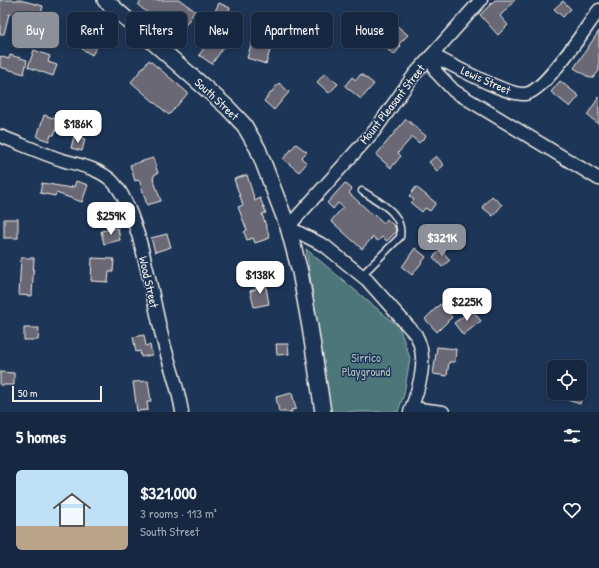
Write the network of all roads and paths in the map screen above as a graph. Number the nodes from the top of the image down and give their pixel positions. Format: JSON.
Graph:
{"nodes":[{"id":1,"x":105,"y":0,"type":"edge"},
{"id":2,"x":481,"y":0,"type":"edge"},
{"id":3,"x":599,"y":10,"type":"edge"},
{"id":4,"x":432,"y":55,"type":"junction"},
{"id":5,"x":0,"y":136,"type":"edge"},
{"id":6,"x":599,"y":179,"type":"edge"},
{"id":7,"x":362,"y":191,"type":"dead end"},
{"id":8,"x":288,"y":227,"type":"junction"},
{"id":9,"x":362,"y":276,"type":"junction"},
{"id":10,"x":411,"y":410,"type":"edge"},
{"id":11,"x":182,"y":412,"type":"edge"},
{"id":12,"x":323,"y":412,"type":"edge"},
{"id":13,"x":443,"y":412,"type":"edge"}],
"edges":[{"from":1,"to":8,"type":"street","name":"South Street"},
{"from":2,"to":4,"type":"street","name":"Mount Pleasant Street"},
{"from":3,"to":4,"type":"street","name":"Lewis Street"},
{"from":4,"to":6,"type":"street"},
{"from":4,"to":8,"type":"street","name":"Mount Pleasant Street"},
{"from":5,"to":11,"type":"street","name":"Wood Street"},
{"from":7,"to":9,"type":"lane"},
{"from":8,"to":9,"type":"street"},
{"from":8,"to":12,"type":"street","name":"South Street"},
{"from":9,"to":10,"type":"street"},
{"from":10,"to":13,"type":"street"}]}
